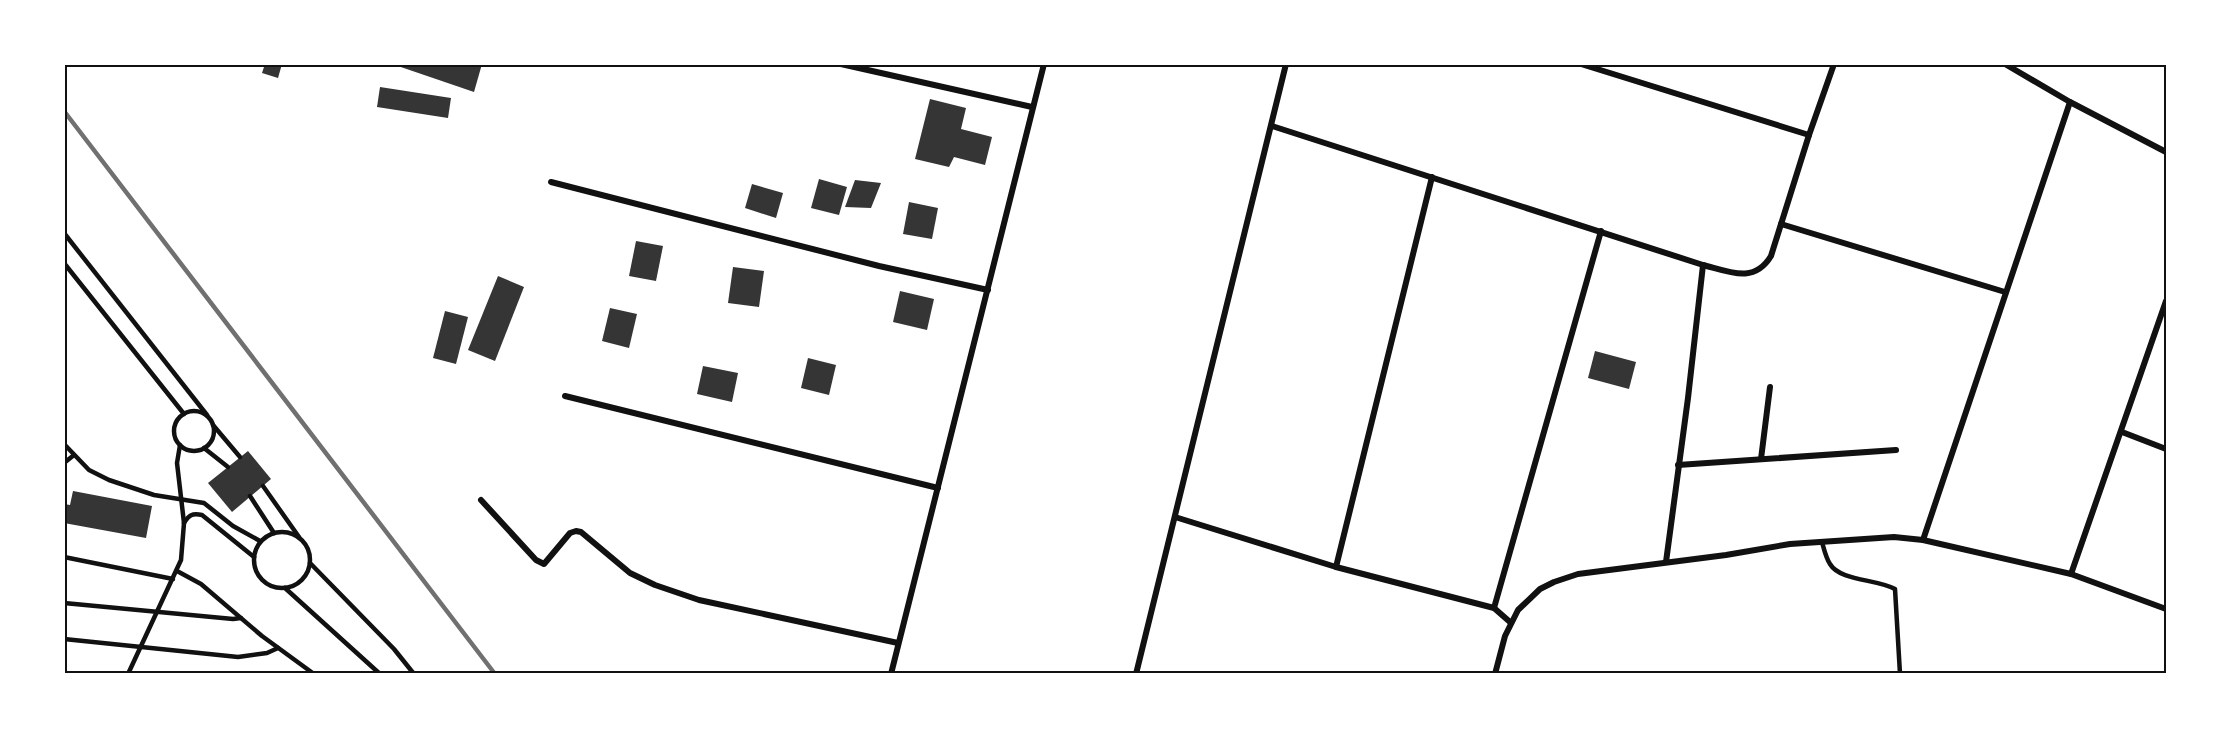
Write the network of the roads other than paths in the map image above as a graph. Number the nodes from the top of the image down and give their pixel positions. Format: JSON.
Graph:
{"nodes":[{"id":1,"x":841,"y":64,"type":"edge"},
{"id":2,"x":1044,"y":64,"type":"edge"},
{"id":3,"x":1286,"y":64,"type":"edge"},
{"id":4,"x":1581,"y":64,"type":"edge"},
{"id":5,"x":1834,"y":64,"type":"edge"},
{"id":6,"x":2005,"y":64,"type":"edge"},
{"id":7,"x":2070,"y":102,"type":"junction"},
{"id":8,"x":1032,"y":107,"type":"junction"},
{"id":9,"x":1272,"y":126,"type":"junction"},
{"id":10,"x":1809,"y":135,"type":"junction"},
{"id":11,"x":2166,"y":152,"type":"edge"},
{"id":12,"x":1432,"y":177,"type":"junction"},
{"id":13,"x":551,"y":182,"type":"dead end"},
{"id":14,"x":1781,"y":224,"type":"junction"},
{"id":15,"x":1601,"y":231,"type":"junction"},
{"id":16,"x":64,"y":233,"type":"edge"},
{"id":17,"x":64,"y":263,"type":"edge"},
{"id":18,"x":1703,"y":265,"type":"junction"},
{"id":19,"x":988,"y":290,"type":"junction"},
{"id":20,"x":2005,"y":292,"type":"junction"},
{"id":21,"x":2166,"y":301,"type":"edge"},
{"id":22,"x":1770,"y":387,"type":"dead end"},
{"id":23,"x":565,"y":396,"type":"dead end"},
{"id":24,"x":184,"y":414,"type":"junction"},
{"id":25,"x":207,"y":415,"type":"junction"},
{"id":26,"x":213,"y":425,"type":"junction"},
{"id":27,"x":2122,"y":432,"type":"junction"},
{"id":28,"x":64,"y":444,"type":"edge"},
{"id":29,"x":180,"y":445,"type":"junction"},
{"id":30,"x":204,"y":448,"type":"junction"},
{"id":31,"x":2166,"y":449,"type":"edge"},
{"id":32,"x":1896,"y":450,"type":"dead end"},
{"id":33,"x":74,"y":455,"type":"junction"},
{"id":34,"x":240,"y":457,"type":"dead end"},
{"id":35,"x":1761,"y":459,"type":"junction"},
{"id":36,"x":64,"y":463,"type":"edge"},
{"id":37,"x":1678,"y":465,"type":"junction"},
{"id":38,"x":228,"y":467,"type":"dead end"},
{"id":39,"x":263,"y":486,"type":"dead end"},
{"id":40,"x":938,"y":488,"type":"junction"},
{"id":41,"x":250,"y":496,"type":"dead end"},
{"id":42,"x":183,"y":498,"type":"junction"},
{"id":43,"x":480,"y":500,"type":"dead end"},
{"id":44,"x":1175,"y":517,"type":"junction"},
{"id":45,"x":184,"y":523,"type":"junction"},
{"id":46,"x":274,"y":533,"type":"junction"},
{"id":47,"x":301,"y":539,"type":"junction"},
{"id":48,"x":1923,"y":540,"type":"junction"},
{"id":49,"x":260,"y":541,"type":"junction"},
{"id":50,"x":1822,"y":542,"type":"junction"},
{"id":51,"x":64,"y":557,"type":"edge"},
{"id":52,"x":254,"y":557,"type":"junction"},
{"id":53,"x":1666,"y":562,"type":"junction"},
{"id":54,"x":310,"y":563,"type":"junction"},
{"id":55,"x":1336,"y":567,"type":"junction"},
{"id":56,"x":177,"y":571,"type":"junction"},
{"id":57,"x":2071,"y":574,"type":"junction"},
{"id":58,"x":173,"y":579,"type":"junction"},
{"id":59,"x":285,"y":588,"type":"junction"},
{"id":60,"x":64,"y":603,"type":"edge"},
{"id":61,"x":1494,"y":608,"type":"junction"},
{"id":62,"x":2166,"y":609,"type":"edge"},
{"id":63,"x":157,"y":613,"type":"junction"},
{"id":64,"x":241,"y":618,"type":"junction"},
{"id":65,"x":1510,"y":622,"type":"junction"},
{"id":66,"x":64,"y":639,"type":"edge"},
{"id":67,"x":898,"y":643,"type":"junction"},
{"id":68,"x":140,"y":647,"type":"junction"},
{"id":69,"x":278,"y":648,"type":"junction"},
{"id":70,"x":128,"y":674,"type":"edge"},
{"id":71,"x":314,"y":674,"type":"edge"},
{"id":72,"x":380,"y":674,"type":"edge"},
{"id":73,"x":414,"y":674,"type":"edge"},
{"id":74,"x":891,"y":674,"type":"edge"},
{"id":75,"x":1136,"y":674,"type":"edge"},
{"id":76,"x":1495,"y":674,"type":"edge"},
{"id":77,"x":1900,"y":674,"type":"edge"}],
"edges":[{"from":1,"to":8,"type":"street"},
{"from":2,"to":8,"type":"street"},
{"from":3,"to":9,"type":"street"},
{"from":4,"to":10,"type":"street"},
{"from":5,"to":10,"type":"street"},
{"from":6,"to":7,"type":"street"},
{"from":7,"to":11,"type":"street"},
{"from":7,"to":20,"type":"street"},
{"from":8,"to":19,"type":"street"},
{"from":9,"to":12,"type":"street"},
{"from":9,"to":44,"type":"street"},
{"from":10,"to":14,"type":"street"},
{"from":12,"to":15,"type":"street"},
{"from":12,"to":55,"type":"street"},
{"from":13,"to":19,"type":"street"},
{"from":14,"to":18,"type":"street"},
{"from":14,"to":20,"type":"street"},
{"from":15,"to":18,"type":"street"},
{"from":15,"to":61,"type":"street"},
{"from":16,"to":25,"type":"lane"},
{"from":17,"to":24,"type":"lane"},
{"from":18,"to":37,"type":"street"},
{"from":19,"to":40,"type":"street"},
{"from":20,"to":48,"type":"street"},
{"from":21,"to":27,"type":"street"},
{"from":22,"to":35,"type":"street"},
{"from":23,"to":40,"type":"street"},
{"from":24,"to":25,"type":"lane"},
{"from":24,"to":29,"type":"lane"},
{"from":25,"to":26,"type":"lane"},
{"from":26,"to":30,"type":"lane"},
{"from":26,"to":34,"type":"lane"},
{"from":27,"to":31,"type":"street"},
{"from":27,"to":57,"type":"street"},
{"from":28,"to":33,"type":"lane"},
{"from":29,"to":30,"type":"lane"},
{"from":29,"to":42,"type":"lane"},
{"from":30,"to":38,"type":"lane"},
{"from":32,"to":35,"type":"street"},
{"from":33,"to":36,"type":"lane"},
{"from":33,"to":42,"type":"lane"},
{"from":35,"to":37,"type":"street"},
{"from":37,"to":53,"type":"street"},
{"from":39,"to":47,"type":"lane"},
{"from":40,"to":67,"type":"street"},
{"from":41,"to":46,"type":"lane"},
{"from":42,"to":45,"type":"lane"},
{"from":42,"to":49,"type":"lane"},
{"from":43,"to":67,"type":"street"},
{"from":44,"to":55,"type":"street"},
{"from":44,"to":75,"type":"street"},
{"from":45,"to":52,"type":"lane"},
{"from":45,"to":56,"type":"lane"},
{"from":46,"to":47,"type":"lane"},
{"from":46,"to":49,"type":"lane"},
{"from":47,"to":54,"type":"lane"},
{"from":48,"to":50,"type":"street"},
{"from":48,"to":57,"type":"street"},
{"from":49,"to":52,"type":"lane"},
{"from":50,"to":53,"type":"street"},
{"from":50,"to":77,"type":"lane"},
{"from":51,"to":58,"type":"lane"},
{"from":52,"to":59,"type":"lane"},
{"from":53,"to":65,"type":"street"},
{"from":54,"to":59,"type":"lane"},
{"from":54,"to":73,"type":"lane"},
{"from":55,"to":61,"type":"street"},
{"from":56,"to":58,"type":"lane"},
{"from":56,"to":64,"type":"lane"},
{"from":57,"to":62,"type":"street"},
{"from":58,"to":63,"type":"lane"},
{"from":59,"to":72,"type":"lane"},
{"from":60,"to":63,"type":"lane"},
{"from":61,"to":65,"type":"street"},
{"from":63,"to":64,"type":"lane"},
{"from":63,"to":68,"type":"lane"},
{"from":64,"to":69,"type":"lane"},
{"from":65,"to":76,"type":"street"},
{"from":66,"to":68,"type":"lane"},
{"from":67,"to":74,"type":"street"},
{"from":68,"to":69,"type":"lane"},
{"from":68,"to":70,"type":"lane"},
{"from":69,"to":71,"type":"lane"}]}
